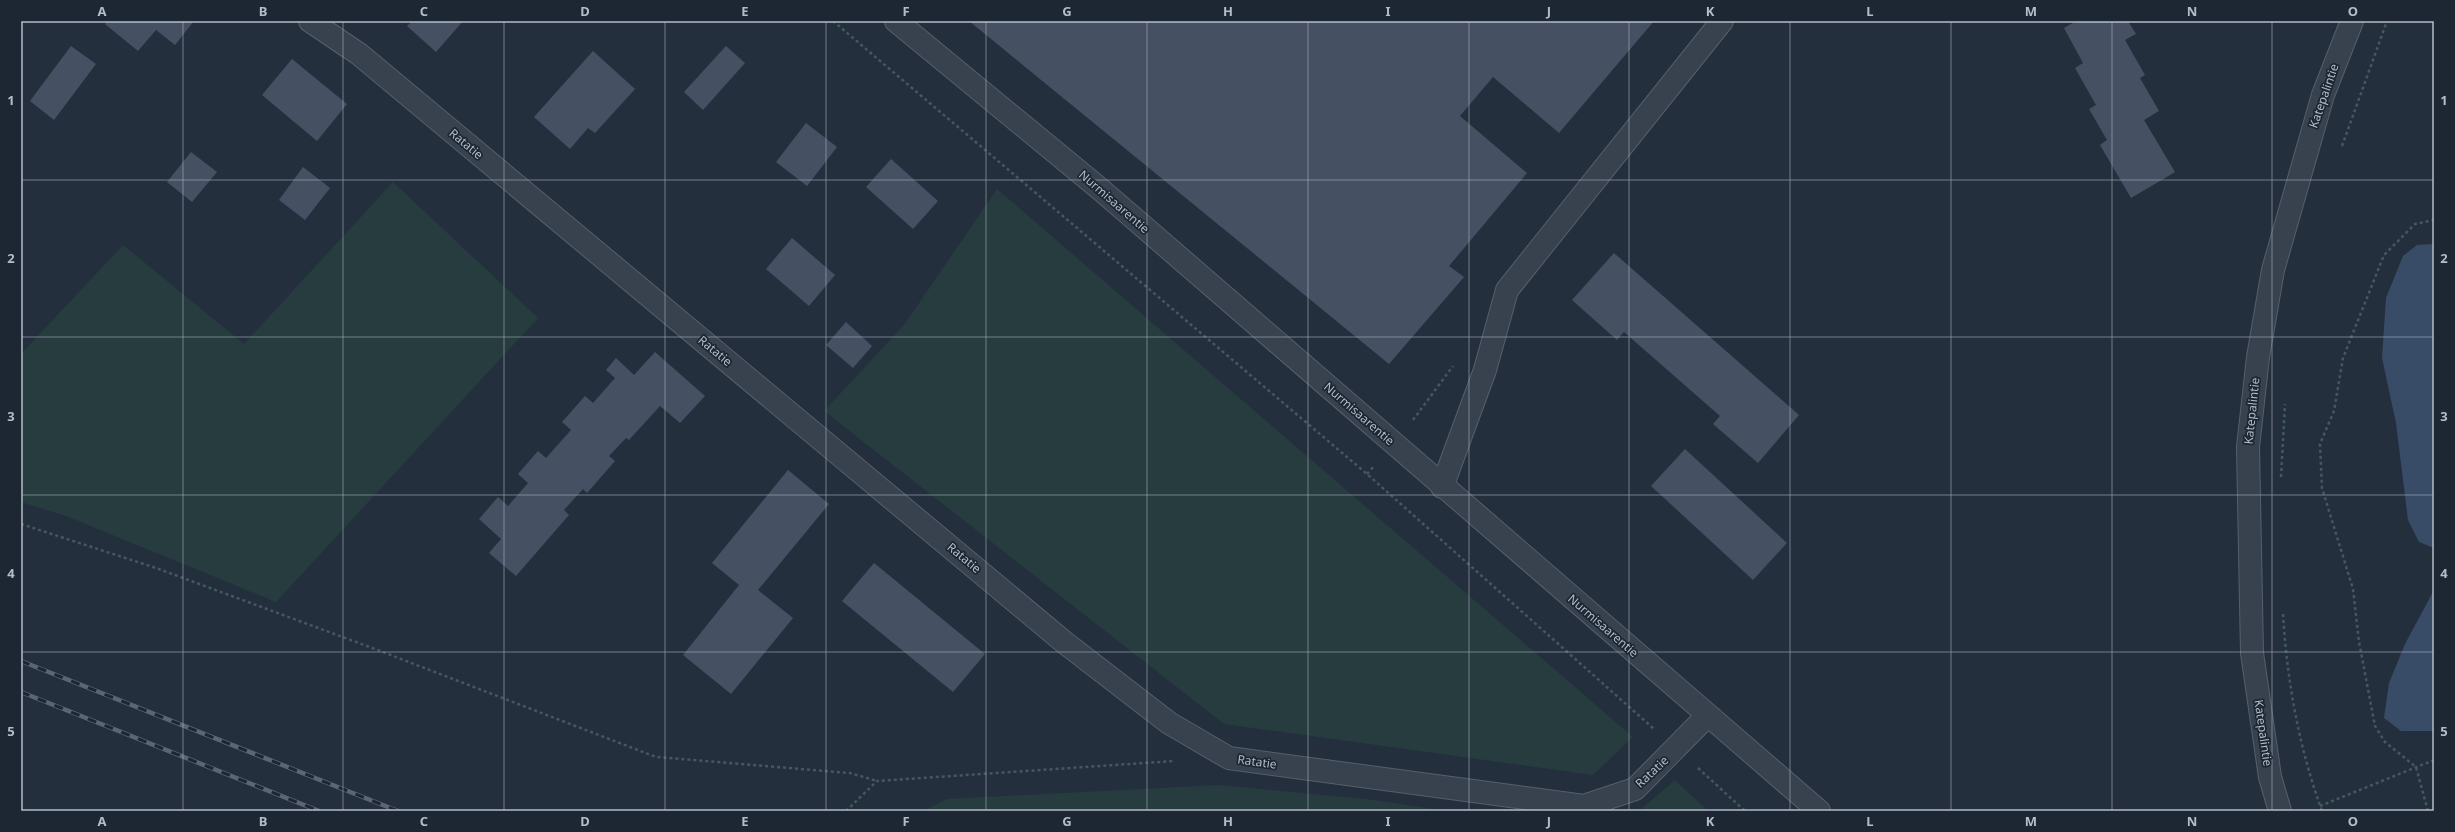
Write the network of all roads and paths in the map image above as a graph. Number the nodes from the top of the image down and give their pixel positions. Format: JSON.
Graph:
{"nodes":[{"id":1,"x":310,"y":21,"type":"edge"},
{"id":2,"x":833,"y":21,"type":"edge"},
{"id":3,"x":896,"y":21,"type":"edge"},
{"id":4,"x":1722,"y":21,"type":"edge"},
{"id":5,"x":2352,"y":21,"type":"edge"},
{"id":6,"x":2387,"y":21,"type":"edge"},
{"id":7,"x":2340,"y":151,"type":"dead end"},
{"id":8,"x":2434,"y":220,"type":"edge"},
{"id":9,"x":2285,"y":402,"type":"dead end"},
{"id":10,"x":2280,"y":482,"type":"dead end"},
{"id":11,"x":1442,"y":487,"type":"junction"},
{"id":12,"x":21,"y":524,"type":"edge"},
{"id":13,"x":2283,"y":606,"type":"dead end"},
{"id":14,"x":1707,"y":716,"type":"junction"},
{"id":15,"x":1677,"y":749,"type":"junction"},
{"id":16,"x":2434,"y":760,"type":"edge"},
{"id":17,"x":1181,"y":761,"type":"dead end"},
{"id":18,"x":2416,"y":767,"type":"junction"},
{"id":19,"x":877,"y":781,"type":"junction"},
{"id":20,"x":2320,"y":806,"type":"junction"},
{"id":21,"x":846,"y":811,"type":"edge"},
{"id":22,"x":1745,"y":811,"type":"edge"},
{"id":23,"x":1818,"y":811,"type":"edge"},
{"id":24,"x":2280,"y":811,"type":"edge"},
{"id":25,"x":2322,"y":811,"type":"edge"},
{"id":26,"x":2428,"y":811,"type":"edge"}],
"edges":[{"from":1,"to":15,"type":"street","name":"Ratatie"},
{"from":2,"to":15,"type":"path"},
{"from":3,"to":11,"type":"street","name":"Nurmisaarentie"},
{"from":4,"to":11,"type":"street"},
{"from":5,"to":24,"type":"street","name":"Katepalintie"},
{"from":6,"to":7,"type":"path"},
{"from":8,"to":18,"type":"path"},
{"from":9,"to":10,"type":"path"},
{"from":11,"to":14,"type":"street","name":"Nurmisaarentie"},
{"from":12,"to":19,"type":"path"},
{"from":13,"to":20,"type":"path"},
{"from":14,"to":15,"type":"street","name":"Ratatie"},
{"from":14,"to":23,"type":"street","name":"Nurmisaarentie"},
{"from":15,"to":22,"type":"path"},
{"from":16,"to":18,"type":"path"},
{"from":17,"to":19,"type":"path"},
{"from":18,"to":20,"type":"path"},
{"from":18,"to":26,"type":"path"},
{"from":19,"to":21,"type":"path"},
{"from":20,"to":25,"type":"path"}]}
